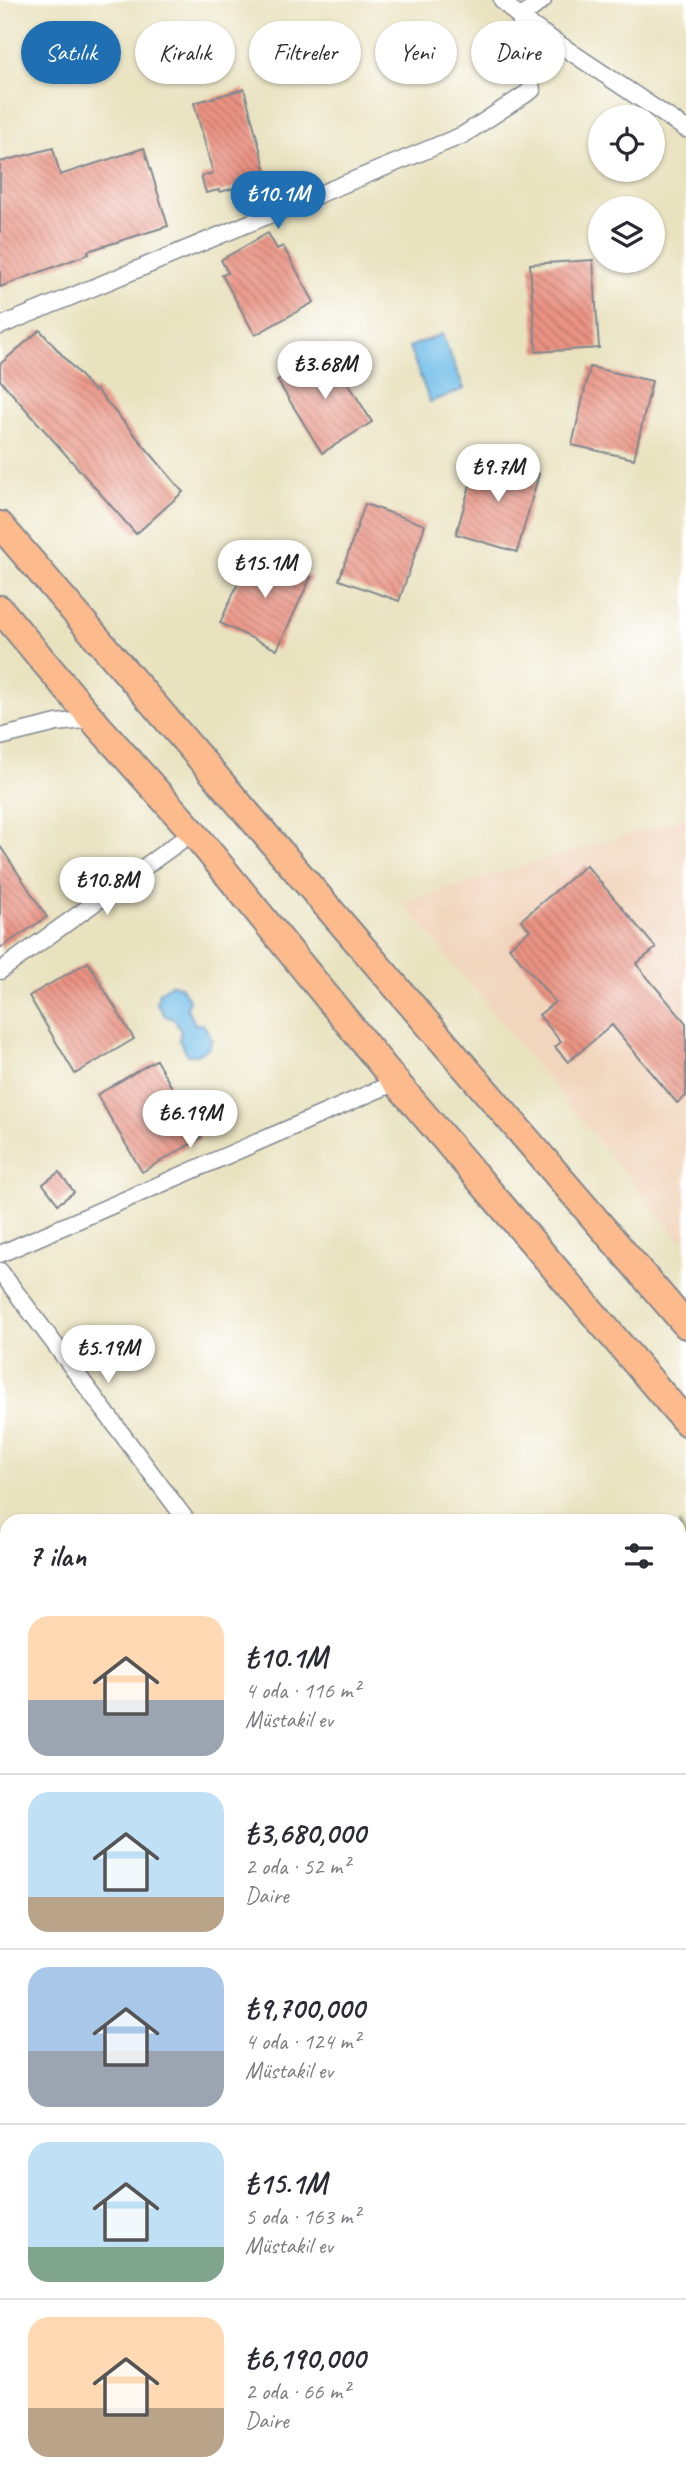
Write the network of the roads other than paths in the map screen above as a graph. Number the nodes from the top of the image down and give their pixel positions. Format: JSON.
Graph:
{"nodes":[{"id":1,"x":502,"y":0,"type":"edge"},
{"id":2,"x":542,"y":0,"type":"edge"},
{"id":3,"x":520,"y":18,"type":"junction"},
{"id":4,"x":686,"y":129,"type":"edge"},
{"id":5,"x":0,"y":326,"type":"edge"},
{"id":6,"x":0,"y":525,"type":"edge"},
{"id":7,"x":0,"y":609,"type":"edge"},
{"id":8,"x":92,"y":719,"type":"junction"},
{"id":9,"x":0,"y":737,"type":"edge"},
{"id":10,"x":193,"y":832,"type":"junction"},
{"id":11,"x":0,"y":971,"type":"edge"},
{"id":12,"x":396,"y":1082,"type":"junction"},
{"id":13,"x":0,"y":1254,"type":"edge"},
{"id":14,"x":0,"y":1271,"type":"edge"},
{"id":15,"x":686,"y":1325,"type":"edge"},
{"id":16,"x":686,"y":1422,"type":"edge"},
{"id":17,"x":182,"y":1514,"type":"edge"}],
"edges":[{"from":1,"to":3,"type":"street"},
{"from":2,"to":3,"type":"street"},
{"from":3,"to":4,"type":"street"},
{"from":3,"to":5,"type":"street"},
{"from":6,"to":15,"type":"main road"},
{"from":7,"to":8,"type":"main road"},
{"from":8,"to":9,"type":"street"},
{"from":8,"to":10,"type":"main road"},
{"from":10,"to":11,"type":"street"},
{"from":10,"to":12,"type":"main road"},
{"from":12,"to":13,"type":"street"},
{"from":12,"to":16,"type":"main road"},
{"from":14,"to":17,"type":"street"}]}
